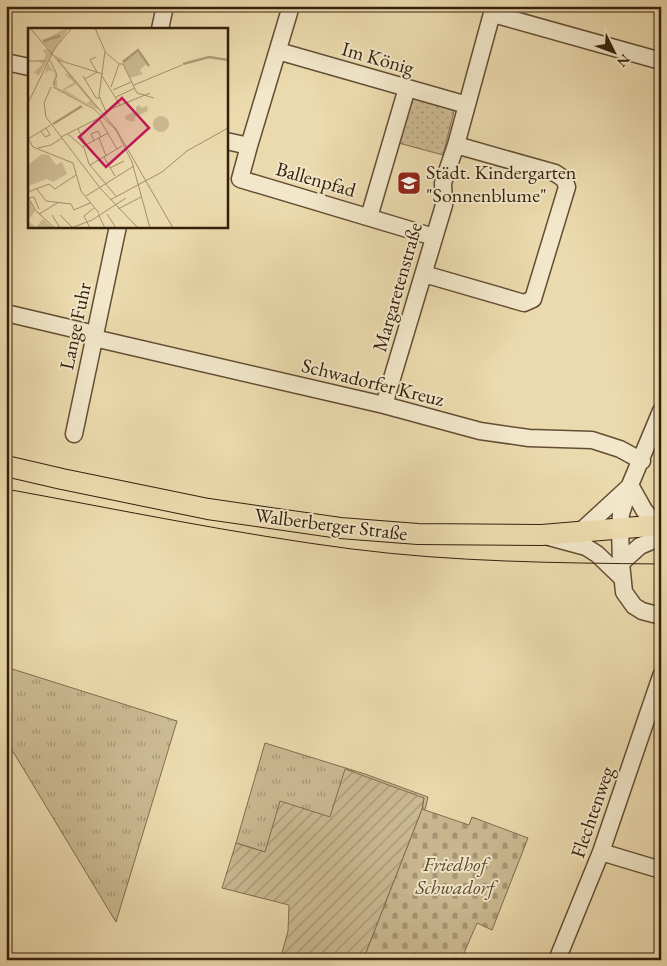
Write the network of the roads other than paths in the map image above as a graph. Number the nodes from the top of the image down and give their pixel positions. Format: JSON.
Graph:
{"nodes":[{"id":1,"x":165,"y":6,"type":"edge"},
{"id":2,"x":292,"y":6,"type":"edge"},
{"id":3,"x":494,"y":10,"type":"edge"},
{"id":4,"x":160,"y":28,"type":"edge"},
{"id":5,"x":278,"y":51,"type":"junction"},
{"id":6,"x":661,"y":61,"type":"edge"},
{"id":7,"x":6,"y":62,"type":"edge"},
{"id":8,"x":28,"y":67,"type":"edge"},
{"id":9,"x":407,"y":88,"type":"junction"},
{"id":10,"x":466,"y":105,"type":"junction"},
{"id":11,"x":228,"y":141,"type":"edge"},
{"id":12,"x":456,"y":145,"type":"junction"},
{"id":13,"x":249,"y":146,"type":"junction"},
{"id":14,"x":369,"y":217,"type":"junction"},
{"id":15,"x":118,"y":228,"type":"edge"},
{"id":16,"x":434,"y":237,"type":"junction"},
{"id":17,"x":424,"y":274,"type":"junction"},
{"id":18,"x":6,"y":313,"type":"edge"},
{"id":19,"x":94,"y":336,"type":"junction"},
{"id":20,"x":384,"y":405,"type":"junction"},
{"id":21,"x":661,"y":411,"type":"edge"},
{"id":22,"x":74,"y":434,"type":"dead end"},
{"id":23,"x":642,"y":461,"type":"junction"},
{"id":24,"x":6,"y":466,"type":"edge"},
{"id":25,"x":630,"y":485,"type":"junction"},
{"id":26,"x":620,"y":528,"type":"junction"},
{"id":27,"x":659,"y":529,"type":"edge"},
{"id":28,"x":583,"y":539,"type":"junction"},
{"id":29,"x":622,"y":571,"type":"junction"},
{"id":30,"x":661,"y":616,"type":"edge"},
{"id":31,"x":661,"y":676,"type":"edge"},
{"id":32,"x":601,"y":852,"type":"junction"},
{"id":33,"x":661,"y":870,"type":"edge"},
{"id":34,"x":557,"y":960,"type":"edge"}],
"edges":[{"from":1,"to":4,"type":"street"},
{"from":2,"to":5,"type":"street"},
{"from":3,"to":6,"type":"street"},
{"from":3,"to":10,"type":"street","name":"Margaretenstraße"},
{"from":5,"to":9,"type":"street","name":"Im König"},
{"from":5,"to":13,"type":"street"},
{"from":7,"to":8,"type":"street"},
{"from":9,"to":10,"type":"street","name":"Im König"},
{"from":9,"to":14,"type":"street"},
{"from":10,"to":12,"type":"street","name":"Margaretenstraße"},
{"from":11,"to":13,"type":"street"},
{"from":12,"to":16,"type":"street","name":"Margaretenstraße"},
{"from":12,"to":17,"type":"street"},
{"from":13,"to":14,"type":"street","name":"Ballenpfad"},
{"from":14,"to":16,"type":"street","name":"Ballenpfad"},
{"from":15,"to":19,"type":"street","name":"Lange Fuhr"},
{"from":16,"to":17,"type":"street","name":"Margaretenstraße"},
{"from":17,"to":20,"type":"street","name":"Margaretenstraße"},
{"from":18,"to":19,"type":"street","name":"Schwadorfer Kreuz"},
{"from":19,"to":20,"type":"street","name":"Schwadorfer Kreuz"},
{"from":19,"to":22,"type":"street","name":"Lange Fuhr"},
{"from":20,"to":23,"type":"street","name":"Schwadorfer Kreuz"},
{"from":21,"to":23,"type":"street"},
{"from":23,"to":25,"type":"street"},
{"from":24,"to":28,"type":"main road","name":"Walberberger Straße"},
{"from":25,"to":26,"type":"street"},
{"from":25,"to":27,"type":"street"},
{"from":25,"to":28,"type":"street"},
{"from":26,"to":27,"type":"main road","name":"Walberberger Straße"},
{"from":26,"to":28,"type":"main road","name":"Walberberger Straße"},
{"from":26,"to":29,"type":"street"},
{"from":27,"to":29,"type":"street"},
{"from":28,"to":29,"type":"street"},
{"from":29,"to":30,"type":"street"},
{"from":31,"to":32,"type":"street","name":"Flechtenweg"},
{"from":32,"to":33,"type":"street"},
{"from":32,"to":34,"type":"street","name":"Flechtenweg"}]}
